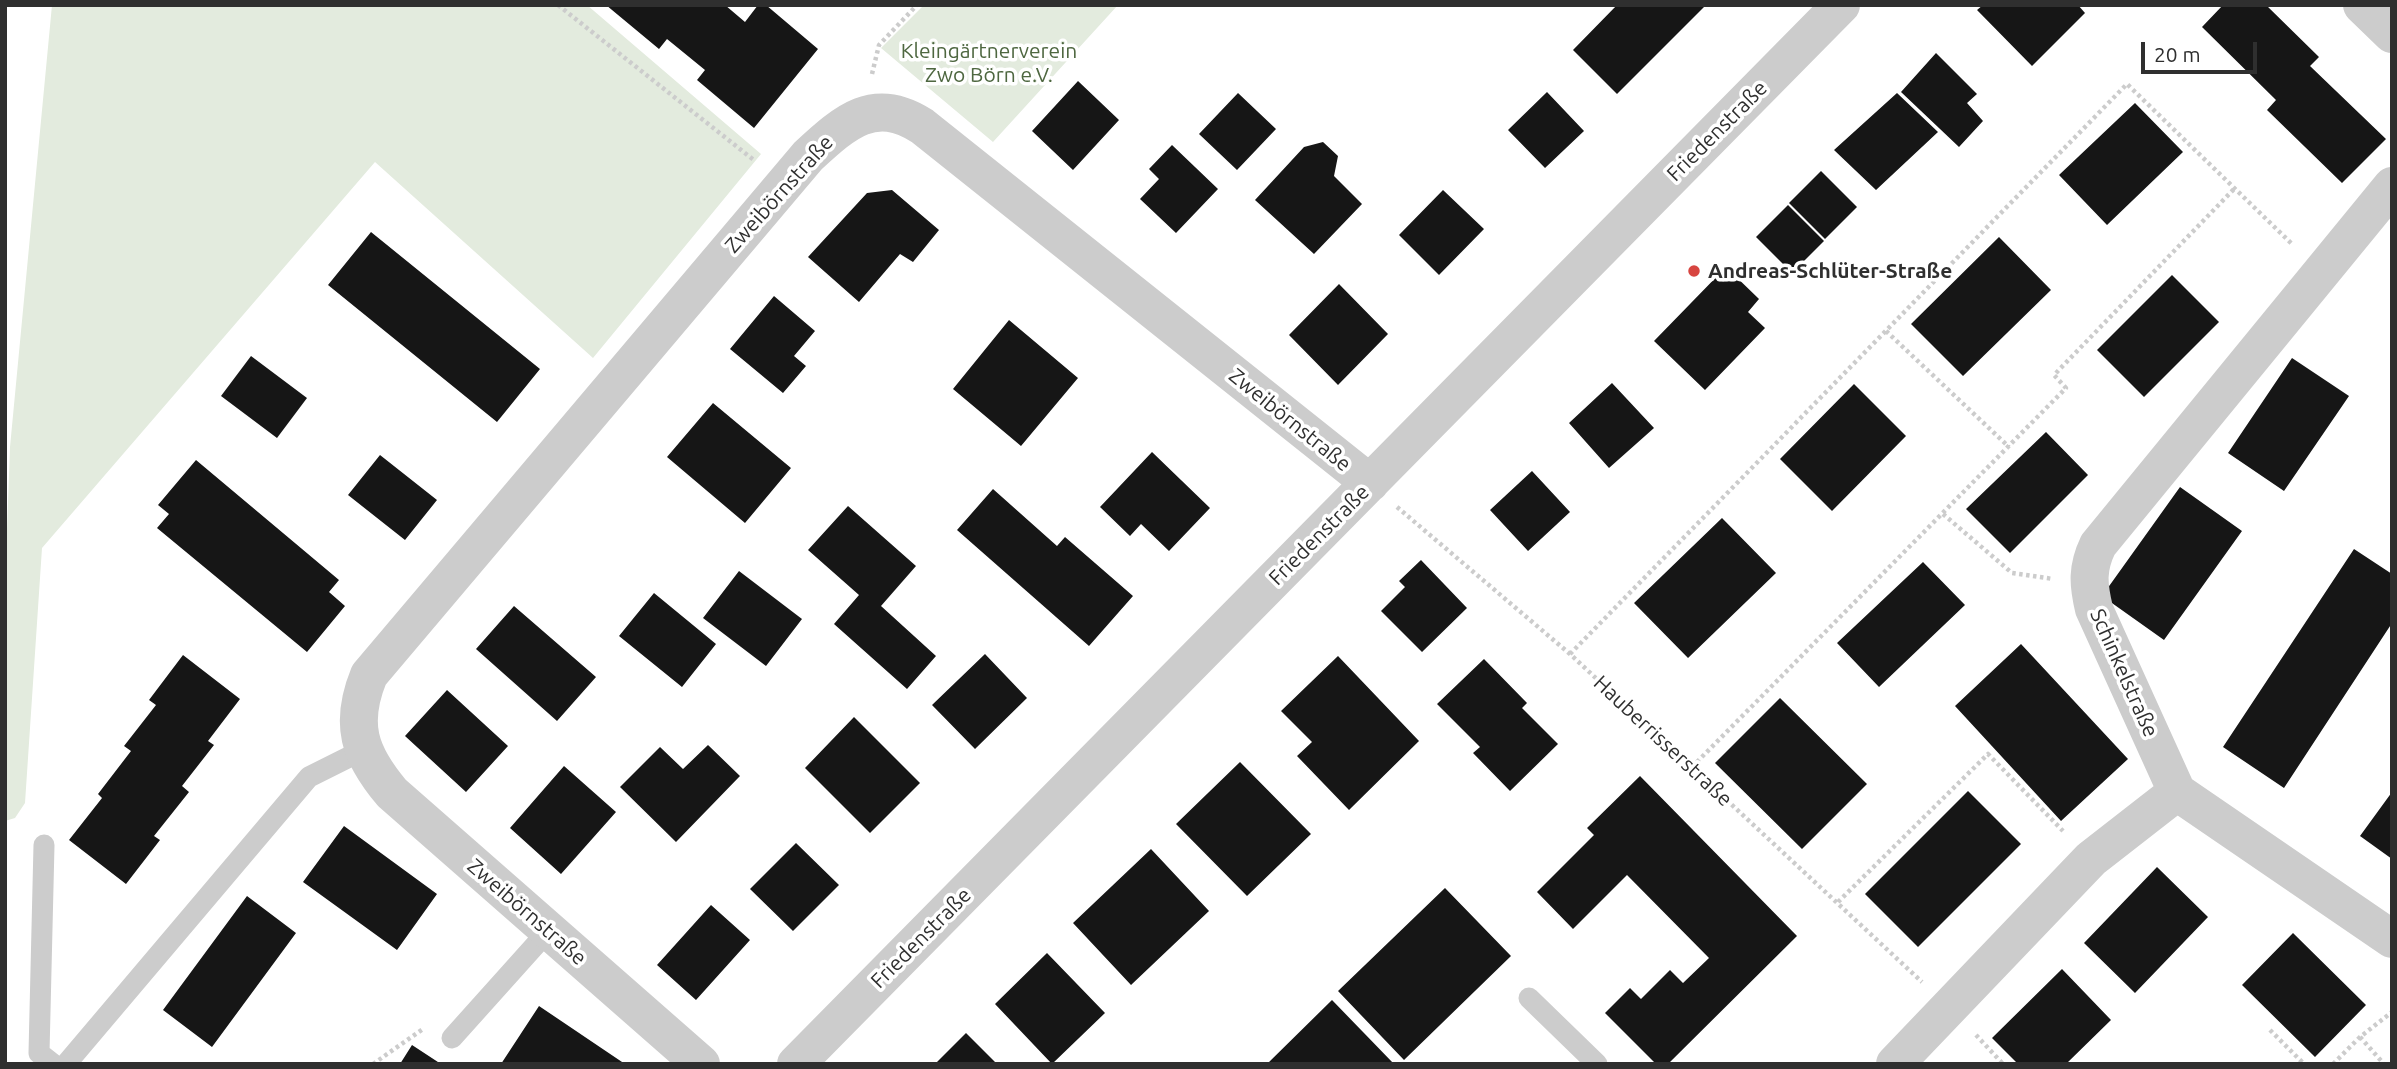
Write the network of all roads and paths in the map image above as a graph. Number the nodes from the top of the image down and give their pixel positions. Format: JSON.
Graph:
{"nodes":[{"id":1,"x":558,"y":5,"type":"edge"},
{"id":2,"x":917,"y":5,"type":"edge"},
{"id":3,"x":1841,"y":5,"type":"edge"},
{"id":4,"x":2362,"y":5,"type":"edge"},
{"id":5,"x":2392,"y":34,"type":"edge"},
{"id":6,"x":872,"y":113,"type":"junction"},
{"id":7,"x":784,"y":183,"type":"junction"},
{"id":8,"x":2392,"y":186,"type":"edge"},
{"id":9,"x":2235,"y":188,"type":"junction"},
{"id":10,"x":2297,"y":250,"type":"dead end"},
{"id":11,"x":1886,"y":331,"type":"junction"},
{"id":12,"x":2008,"y":447,"type":"junction"},
{"id":13,"x":1370,"y":484,"type":"junction"},
{"id":14,"x":1943,"y":513,"type":"junction"},
{"id":15,"x":2031,"y":576,"type":"dead end"},
{"id":16,"x":1570,"y":654,"type":"junction"},
{"id":17,"x":363,"y":750,"type":"junction"},
{"id":18,"x":1692,"y":767,"type":"junction"},
{"id":19,"x":2177,"y":792,"type":"junction"},
{"id":20,"x":2038,"y":806,"type":"dead end"},
{"id":21,"x":44,"y":845,"type":"dead end"},
{"id":22,"x":1839,"y":902,"type":"junction"},
{"id":23,"x":548,"y":932,"type":"junction"},
{"id":24,"x":2392,"y":939,"type":"edge"},
{"id":25,"x":1529,"y":998,"type":"dead end"},
{"id":26,"x":1949,"y":1008,"type":"junction"},
{"id":27,"x":2392,"y":1012,"type":"edge"},
{"id":28,"x":2270,"y":1030,"type":"dead end"},
{"id":29,"x":457,"y":1032,"type":"joint"},
{"id":30,"x":2360,"y":1037,"type":"junction"},
{"id":31,"x":53,"y":1064,"type":"edge"},
{"id":32,"x":66,"y":1064,"type":"edge"},
{"id":33,"x":373,"y":1064,"type":"edge"},
{"id":34,"x":701,"y":1064,"type":"edge"},
{"id":35,"x":796,"y":1064,"type":"edge"},
{"id":36,"x":1597,"y":1064,"type":"edge"},
{"id":37,"x":1895,"y":1064,"type":"edge"},
{"id":38,"x":2304,"y":1064,"type":"edge"},
{"id":39,"x":2333,"y":1064,"type":"edge"},
{"id":40,"x":2384,"y":1064,"type":"edge"}],
"edges":[{"from":1,"to":7,"type":"path"},
{"from":2,"to":6,"type":"path"},
{"from":3,"to":13,"type":"street","name":"Friedenstraße"},
{"from":4,"to":5,"type":"street"},
{"from":6,"to":7,"type":"street","name":"Zweibörnstraße"},
{"from":6,"to":13,"type":"street","name":"Zweibörnstraße"},
{"from":7,"to":17,"type":"street","name":"Zweibörnstraße"},
{"from":8,"to":19,"type":"street","name":"Schinkelstraße"},
{"from":9,"to":10,"type":"path"},
{"from":9,"to":11,"type":"path"},
{"from":9,"to":12,"type":"path"},
{"from":11,"to":12,"type":"path"},
{"from":11,"to":16,"type":"path"},
{"from":12,"to":14,"type":"path"},
{"from":13,"to":16,"type":"path","name":"Hauberrisserstraße"},
{"from":13,"to":35,"type":"street","name":"Friedenstraße"},
{"from":14,"to":15,"type":"path"},
{"from":14,"to":18,"type":"path"},
{"from":16,"to":18,"type":"path","name":"Hauberrisserstraße"},
{"from":17,"to":23,"type":"street","name":"Zweibörnstraße"},
{"from":17,"to":32,"type":"lane"},
{"from":18,"to":22,"type":"path","name":"Hauberrisserstraße"},
{"from":19,"to":24,"type":"street"},
{"from":19,"to":26,"type":"street"},
{"from":20,"to":22,"type":"path"},
{"from":21,"to":31,"type":"lane"},
{"from":22,"to":26,"type":"path","name":"Hauberrisserstraße"},
{"from":23,"to":29,"type":"lane"},
{"from":23,"to":34,"type":"street","name":"Zweibörnstraße"},
{"from":25,"to":36,"type":"lane"},
{"from":26,"to":37,"type":"street"},
{"from":27,"to":30,"type":"path"},
{"from":28,"to":38,"type":"path"},
{"from":29,"to":33,"type":"path"},
{"from":30,"to":39,"type":"path"},
{"from":30,"to":40,"type":"path"}]}
